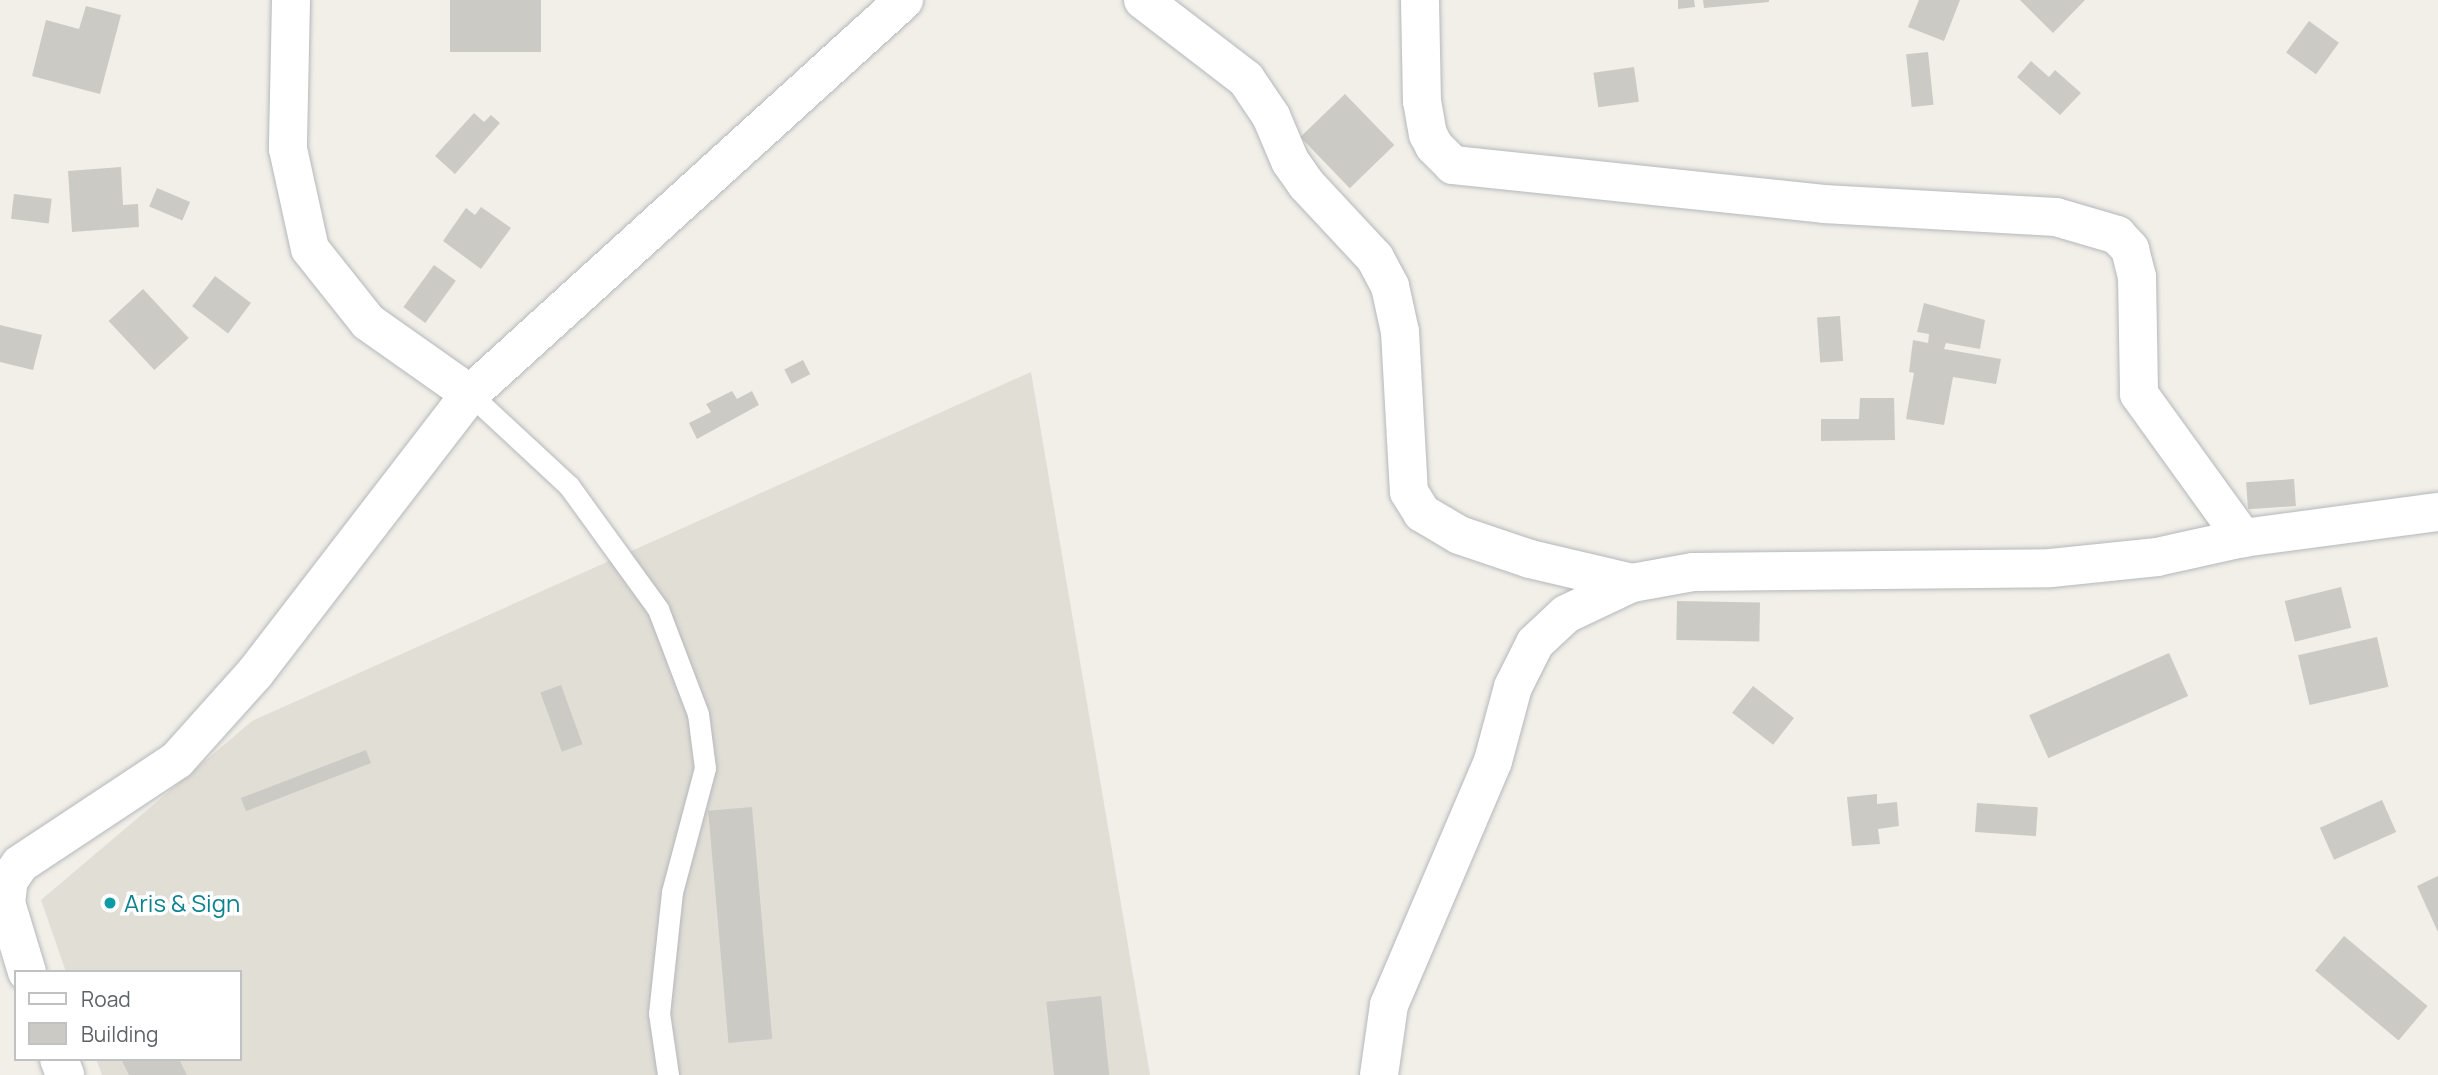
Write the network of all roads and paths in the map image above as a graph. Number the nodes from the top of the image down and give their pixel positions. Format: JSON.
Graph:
{"nodes":[{"id":1,"x":291,"y":0,"type":"edge"},
{"id":2,"x":904,"y":0,"type":"edge"},
{"id":3,"x":1143,"y":0,"type":"edge"},
{"id":4,"x":1420,"y":0,"type":"edge"},
{"id":5,"x":470,"y":394,"type":"junction"},
{"id":6,"x":2438,"y":512,"type":"edge"},
{"id":7,"x":2243,"y":538,"type":"junction"},
{"id":8,"x":1632,"y":583,"type":"junction"},
{"id":9,"x":4,"y":882,"type":"edge"},
{"id":10,"x":26,"y":970,"type":"edge"},
{"id":11,"x":668,"y":1075,"type":"edge"},
{"id":12,"x":1379,"y":1075,"type":"edge"}],
"edges":[{"from":1,"to":5,"type":"street"},
{"from":2,"to":5,"type":"street"},
{"from":3,"to":8,"type":"street"},
{"from":4,"to":7,"type":"street"},
{"from":5,"to":9,"type":"street"},
{"from":5,"to":11,"type":"lane"},
{"from":6,"to":7,"type":"street"},
{"from":7,"to":8,"type":"street"},
{"from":8,"to":12,"type":"street"},
{"from":9,"to":10,"type":"street"}]}
